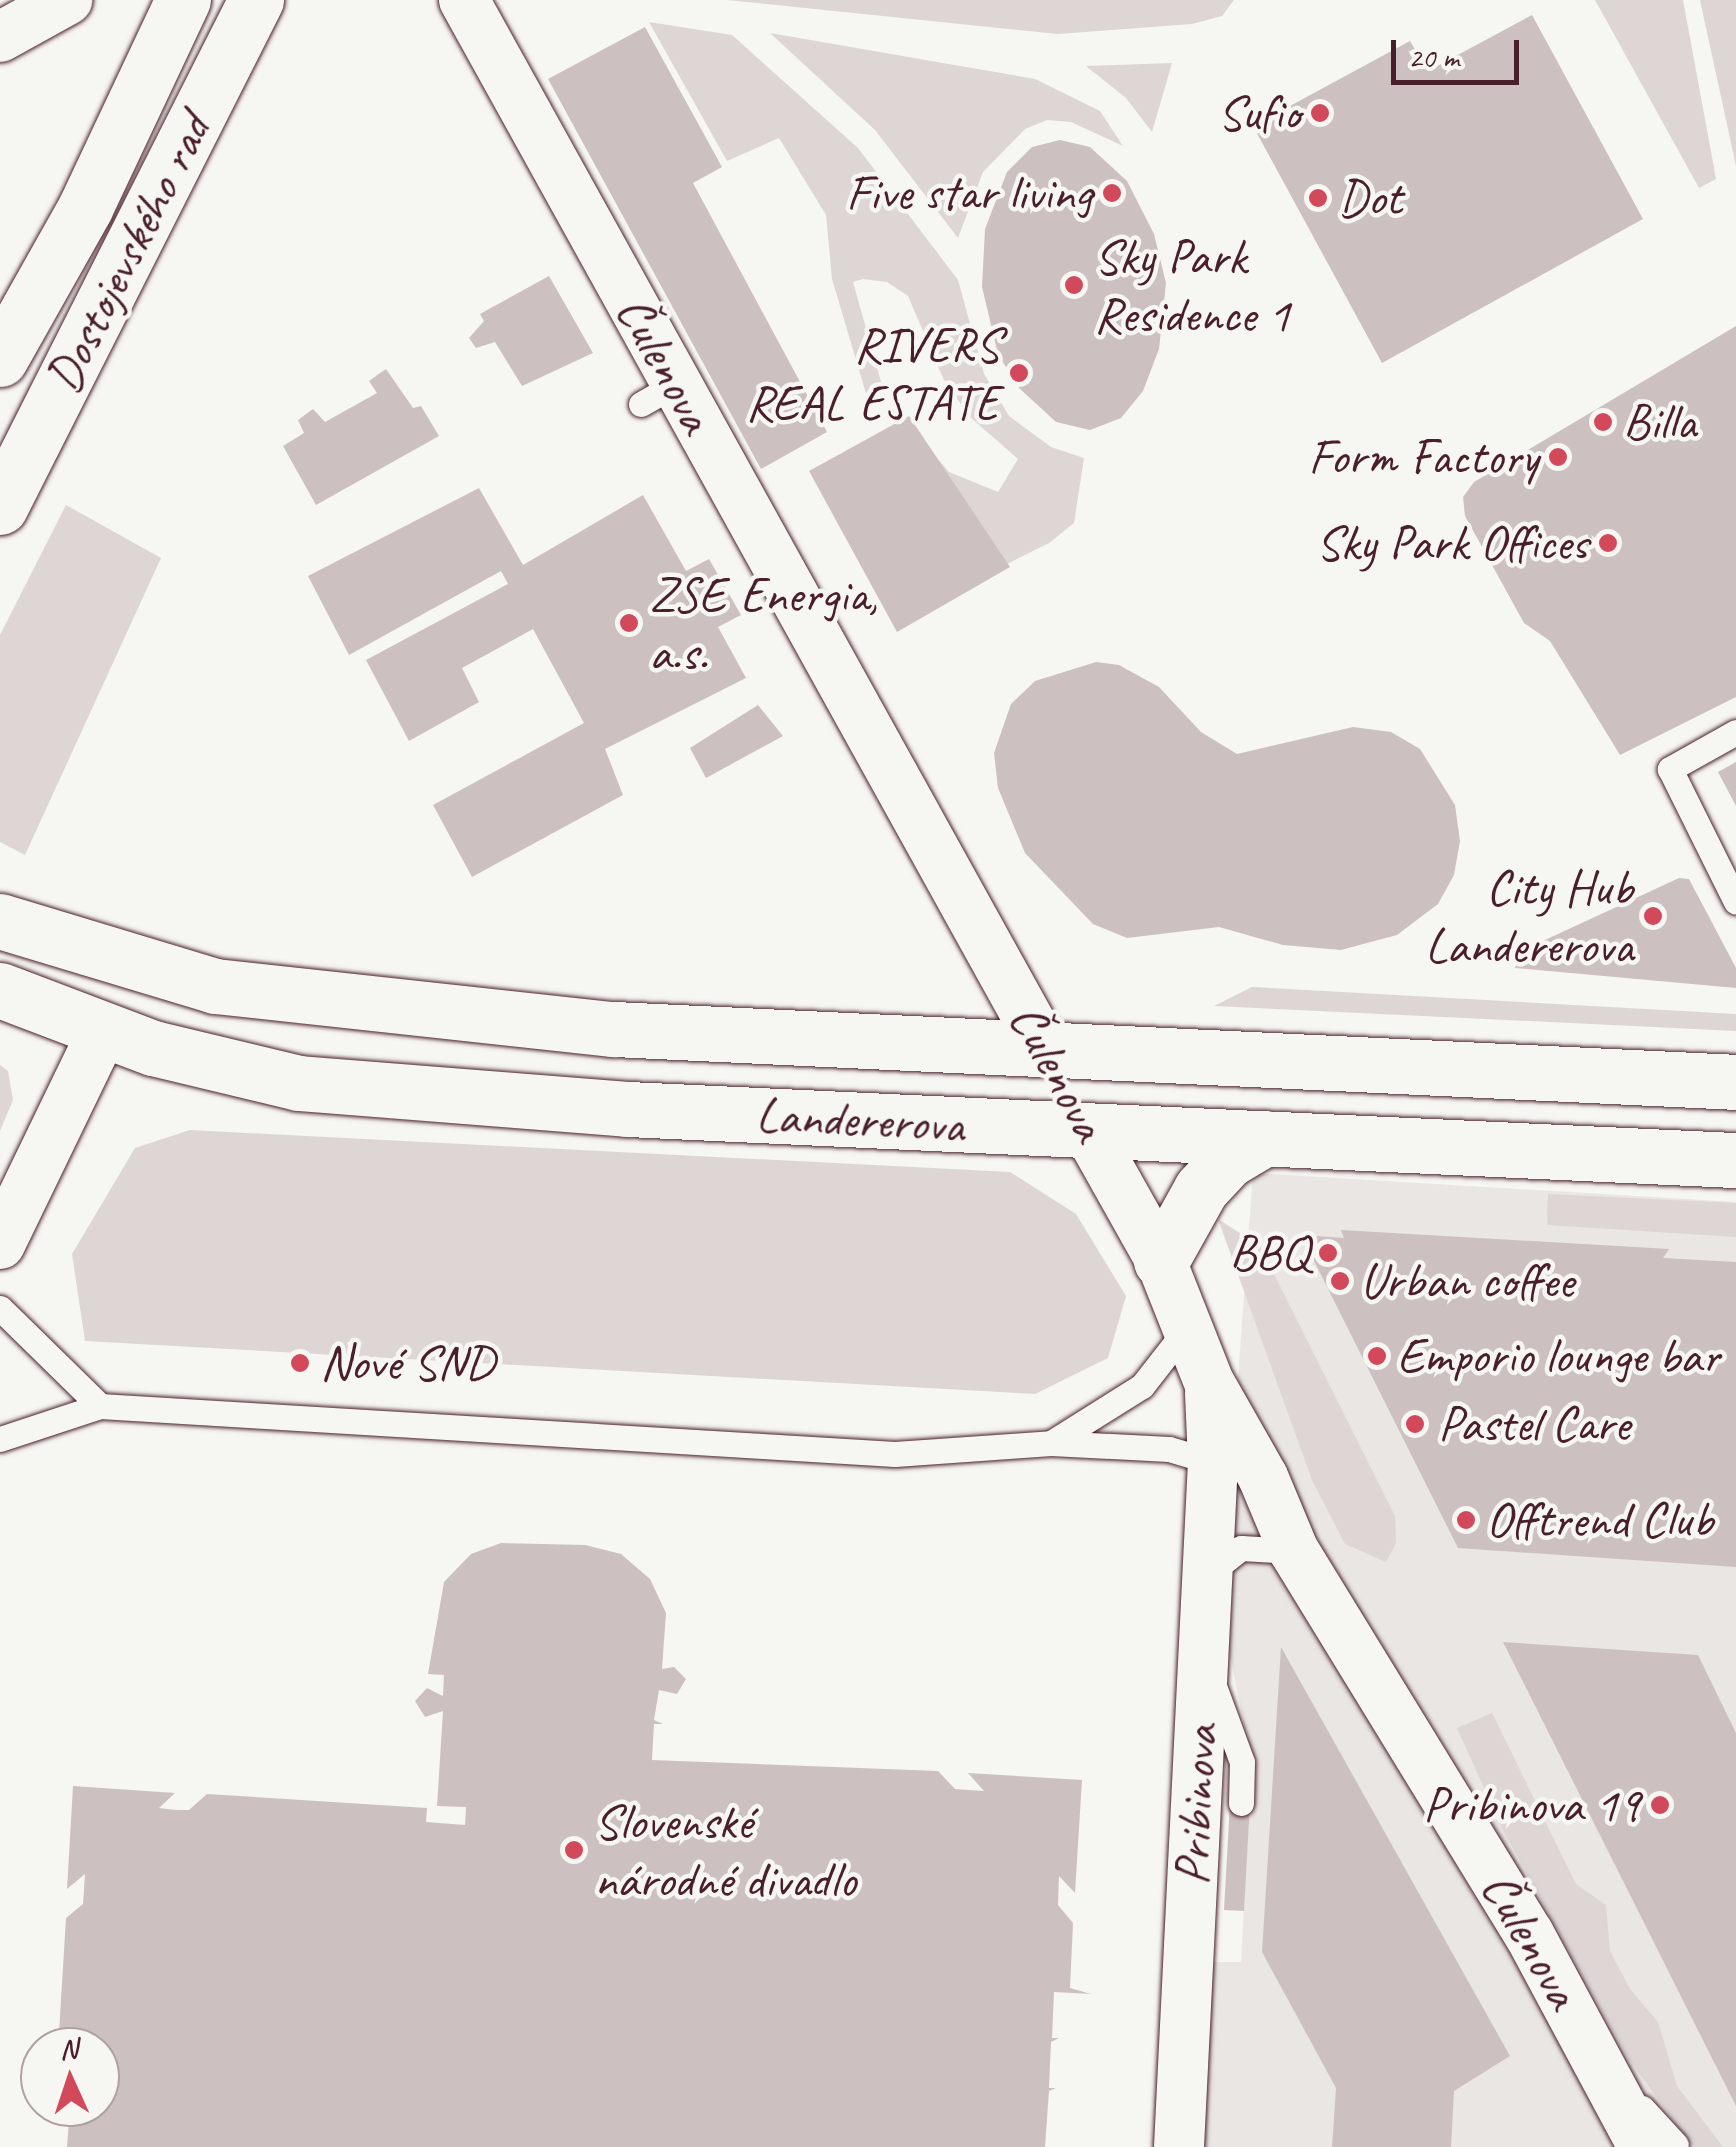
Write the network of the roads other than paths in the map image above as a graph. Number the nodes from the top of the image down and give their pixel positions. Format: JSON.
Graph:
{"nodes":[{"id":1,"x":67,"y":0,"type":"edge"},
{"id":2,"x":183,"y":0,"type":"edge"},
{"id":3,"x":256,"y":0,"type":"edge"},
{"id":4,"x":464,"y":0,"type":"edge"},
{"id":5,"x":0,"y":38,"type":"edge"},
{"id":6,"x":0,"y":359,"type":"edge"},
{"id":7,"x":0,"y":507,"type":"edge"},
{"id":8,"x":1736,"y":732,"type":"edge"},
{"id":9,"x":1736,"y":902,"type":"edge"},
{"id":10,"x":0,"y":921,"type":"edge"},
{"id":11,"x":132,"y":966,"type":"junction"},
{"id":12,"x":0,"y":990,"type":"edge"},
{"id":13,"x":103,"y":1031,"type":"junction"},
{"id":14,"x":1045,"y":1049,"type":"junction"},
{"id":15,"x":1736,"y":1082,"type":"edge"},
{"id":16,"x":1088,"y":1130,"type":"junction"},
{"id":17,"x":1265,"y":1138,"type":"junction"},
{"id":18,"x":1736,"y":1160,"type":"edge"},
{"id":19,"x":0,"y":1244,"type":"edge"},
{"id":20,"x":1161,"y":1261,"type":"junction"},
{"id":21,"x":0,"y":1308,"type":"edge"},
{"id":22,"x":1188,"y":1327,"type":"junction"},
{"id":23,"x":1209,"y":1382,"type":"junction"},
{"id":24,"x":100,"y":1406,"type":"junction"},
{"id":25,"x":0,"y":1439,"type":"edge"},
{"id":26,"x":1051,"y":1444,"type":"junction"},
{"id":27,"x":1214,"y":1462,"type":"junction"},
{"id":28,"x":1263,"y":1476,"type":"junction"},
{"id":29,"x":1294,"y":1551,"type":"junction"},
{"id":30,"x":1208,"y":1574,"type":"junction"},
{"id":31,"x":1204,"y":1658,"type":"junction"},
{"id":32,"x":1241,"y":1803,"type":"dead end"},
{"id":33,"x":1659,"y":2146,"type":"edge"},
{"id":34,"x":1179,"y":2147,"type":"edge"}],
"edges":[{"from":1,"to":5,"type":"street"},
{"from":2,"to":6,"type":"street","name":"Dostojevského rad"},
{"from":3,"to":7,"type":"street","name":"Dostojevského rad"},
{"from":4,"to":14,"type":"street","name":"Čulenova"},
{"from":8,"to":9,"type":"lane"},
{"from":10,"to":11,"type":"street","name":"Landererova"},
{"from":11,"to":13,"type":"street"},
{"from":11,"to":14,"type":"street","name":"Landererova"},
{"from":12,"to":13,"type":"street","name":"Landererova"},
{"from":13,"to":16,"type":"street","name":"Landererova"},
{"from":13,"to":19,"type":"street"},
{"from":14,"to":15,"type":"street","name":"Landererova"},
{"from":14,"to":16,"type":"street","name":"Čulenova"},
{"from":16,"to":17,"type":"street","name":"Landererova"},
{"from":16,"to":20,"type":"street","name":"Čulenova"},
{"from":17,"to":18,"type":"street","name":"Landererova"},
{"from":17,"to":20,"type":"street"},
{"from":20,"to":22,"type":"street","name":"Čulenova"},
{"from":21,"to":24,"type":"lane"},
{"from":22,"to":23,"type":"street","name":"Čulenova"},
{"from":22,"to":26,"type":"lane"},
{"from":23,"to":27,"type":"street","name":"Pribinova"},
{"from":23,"to":28,"type":"street","name":"Čulenova"},
{"from":24,"to":25,"type":"lane"},
{"from":24,"to":26,"type":"lane"},
{"from":26,"to":27,"type":"lane"},
{"from":27,"to":28,"type":"lane"},
{"from":27,"to":30,"type":"street","name":"Pribinova"},
{"from":28,"to":29,"type":"street","name":"Čulenova"},
{"from":29,"to":30,"type":"lane"},
{"from":29,"to":33,"type":"street","name":"Čulenova"},
{"from":30,"to":31,"type":"street","name":"Pribinova"},
{"from":31,"to":32,"type":"lane"},
{"from":31,"to":34,"type":"street","name":"Pribinova"}]}
